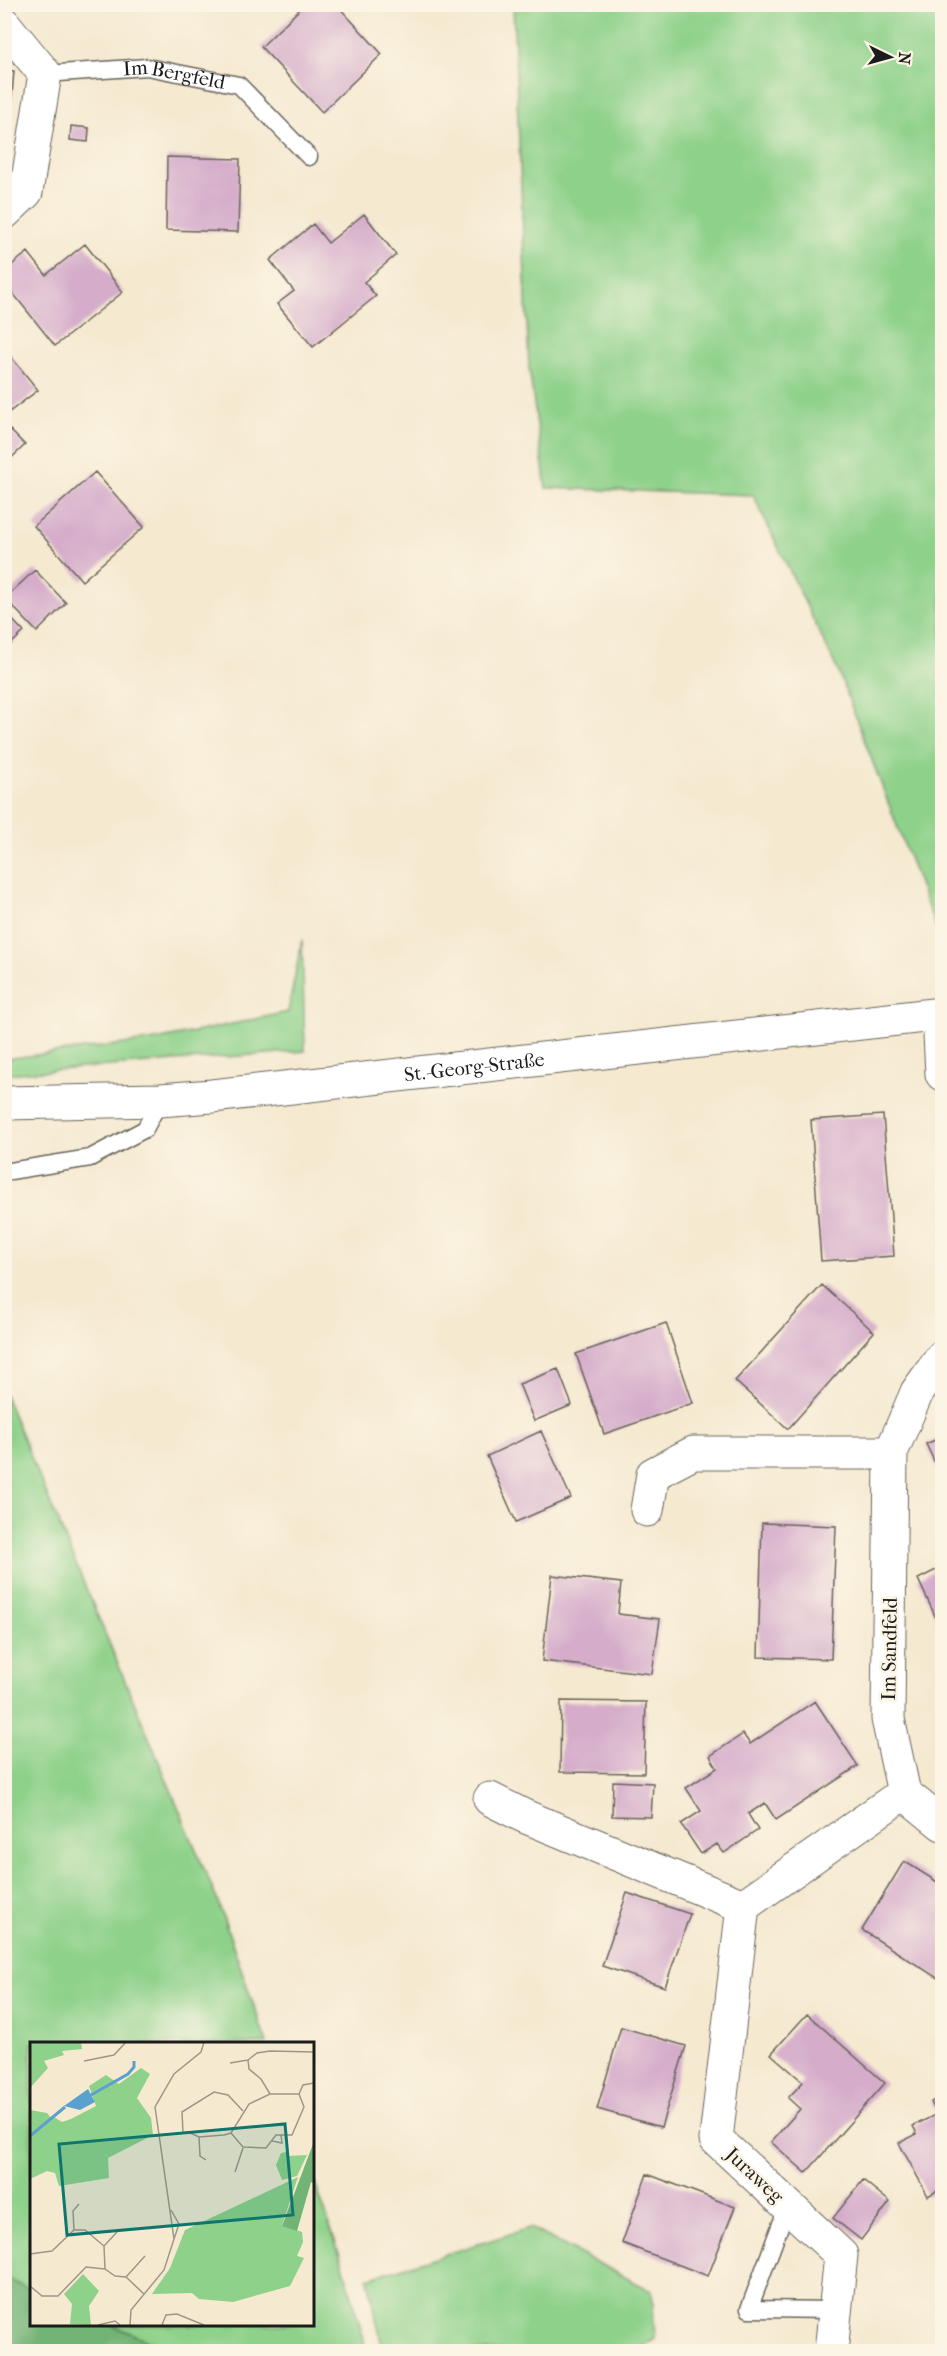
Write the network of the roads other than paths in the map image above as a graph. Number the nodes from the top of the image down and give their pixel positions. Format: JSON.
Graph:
{"nodes":[{"id":1,"x":4,"y":24,"type":"edge"},
{"id":2,"x":45,"y":74,"type":"junction"},
{"id":3,"x":309,"y":157,"type":"dead end"},
{"id":4,"x":4,"y":213,"type":"edge"},
{"id":5,"x":941,"y":1015,"type":"edge"},
{"id":6,"x":942,"y":1074,"type":"edge"},
{"id":7,"x":160,"y":1100,"type":"junction"},
{"id":8,"x":4,"y":1103,"type":"edge"},
{"id":9,"x":4,"y":1172,"type":"edge"},
{"id":10,"x":942,"y":1357,"type":"edge"},
{"id":11,"x":891,"y":1453,"type":"junction"},
{"id":12,"x":647,"y":1510,"type":"dead end"},
{"id":13,"x":904,"y":1793,"type":"junction"},
{"id":14,"x":490,"y":1799,"type":"dead end"},
{"id":15,"x":942,"y":1824,"type":"edge"},
{"id":16,"x":742,"y":1906,"type":"junction"},
{"id":17,"x":788,"y":2205,"type":"junction"},
{"id":18,"x":835,"y":2310,"type":"junction"},
{"id":19,"x":831,"y":2352,"type":"edge"}],
"edges":[{"from":1,"to":2,"type":"street"},
{"from":2,"to":3,"type":"lane","name":"Im Bergfeld"},
{"from":2,"to":4,"type":"street"},
{"from":5,"to":6,"type":"street"},
{"from":5,"to":7,"type":"street","name":"St.-Georg-Straße"},
{"from":7,"to":8,"type":"street","name":"St.-Georg-Straße"},
{"from":7,"to":9,"type":"lane"},
{"from":10,"to":11,"type":"street","name":"Im Sandfeld"},
{"from":11,"to":12,"type":"street"},
{"from":11,"to":13,"type":"street","name":"Im Sandfeld"},
{"from":13,"to":15,"type":"street"},
{"from":13,"to":16,"type":"street"},
{"from":14,"to":16,"type":"street"},
{"from":16,"to":17,"type":"street","name":"Juraweg"},
{"from":17,"to":18,"type":"street","name":"Juraweg"},
{"from":17,"to":18,"type":"lane"},
{"from":18,"to":19,"type":"street","name":"Juraweg"}]}
